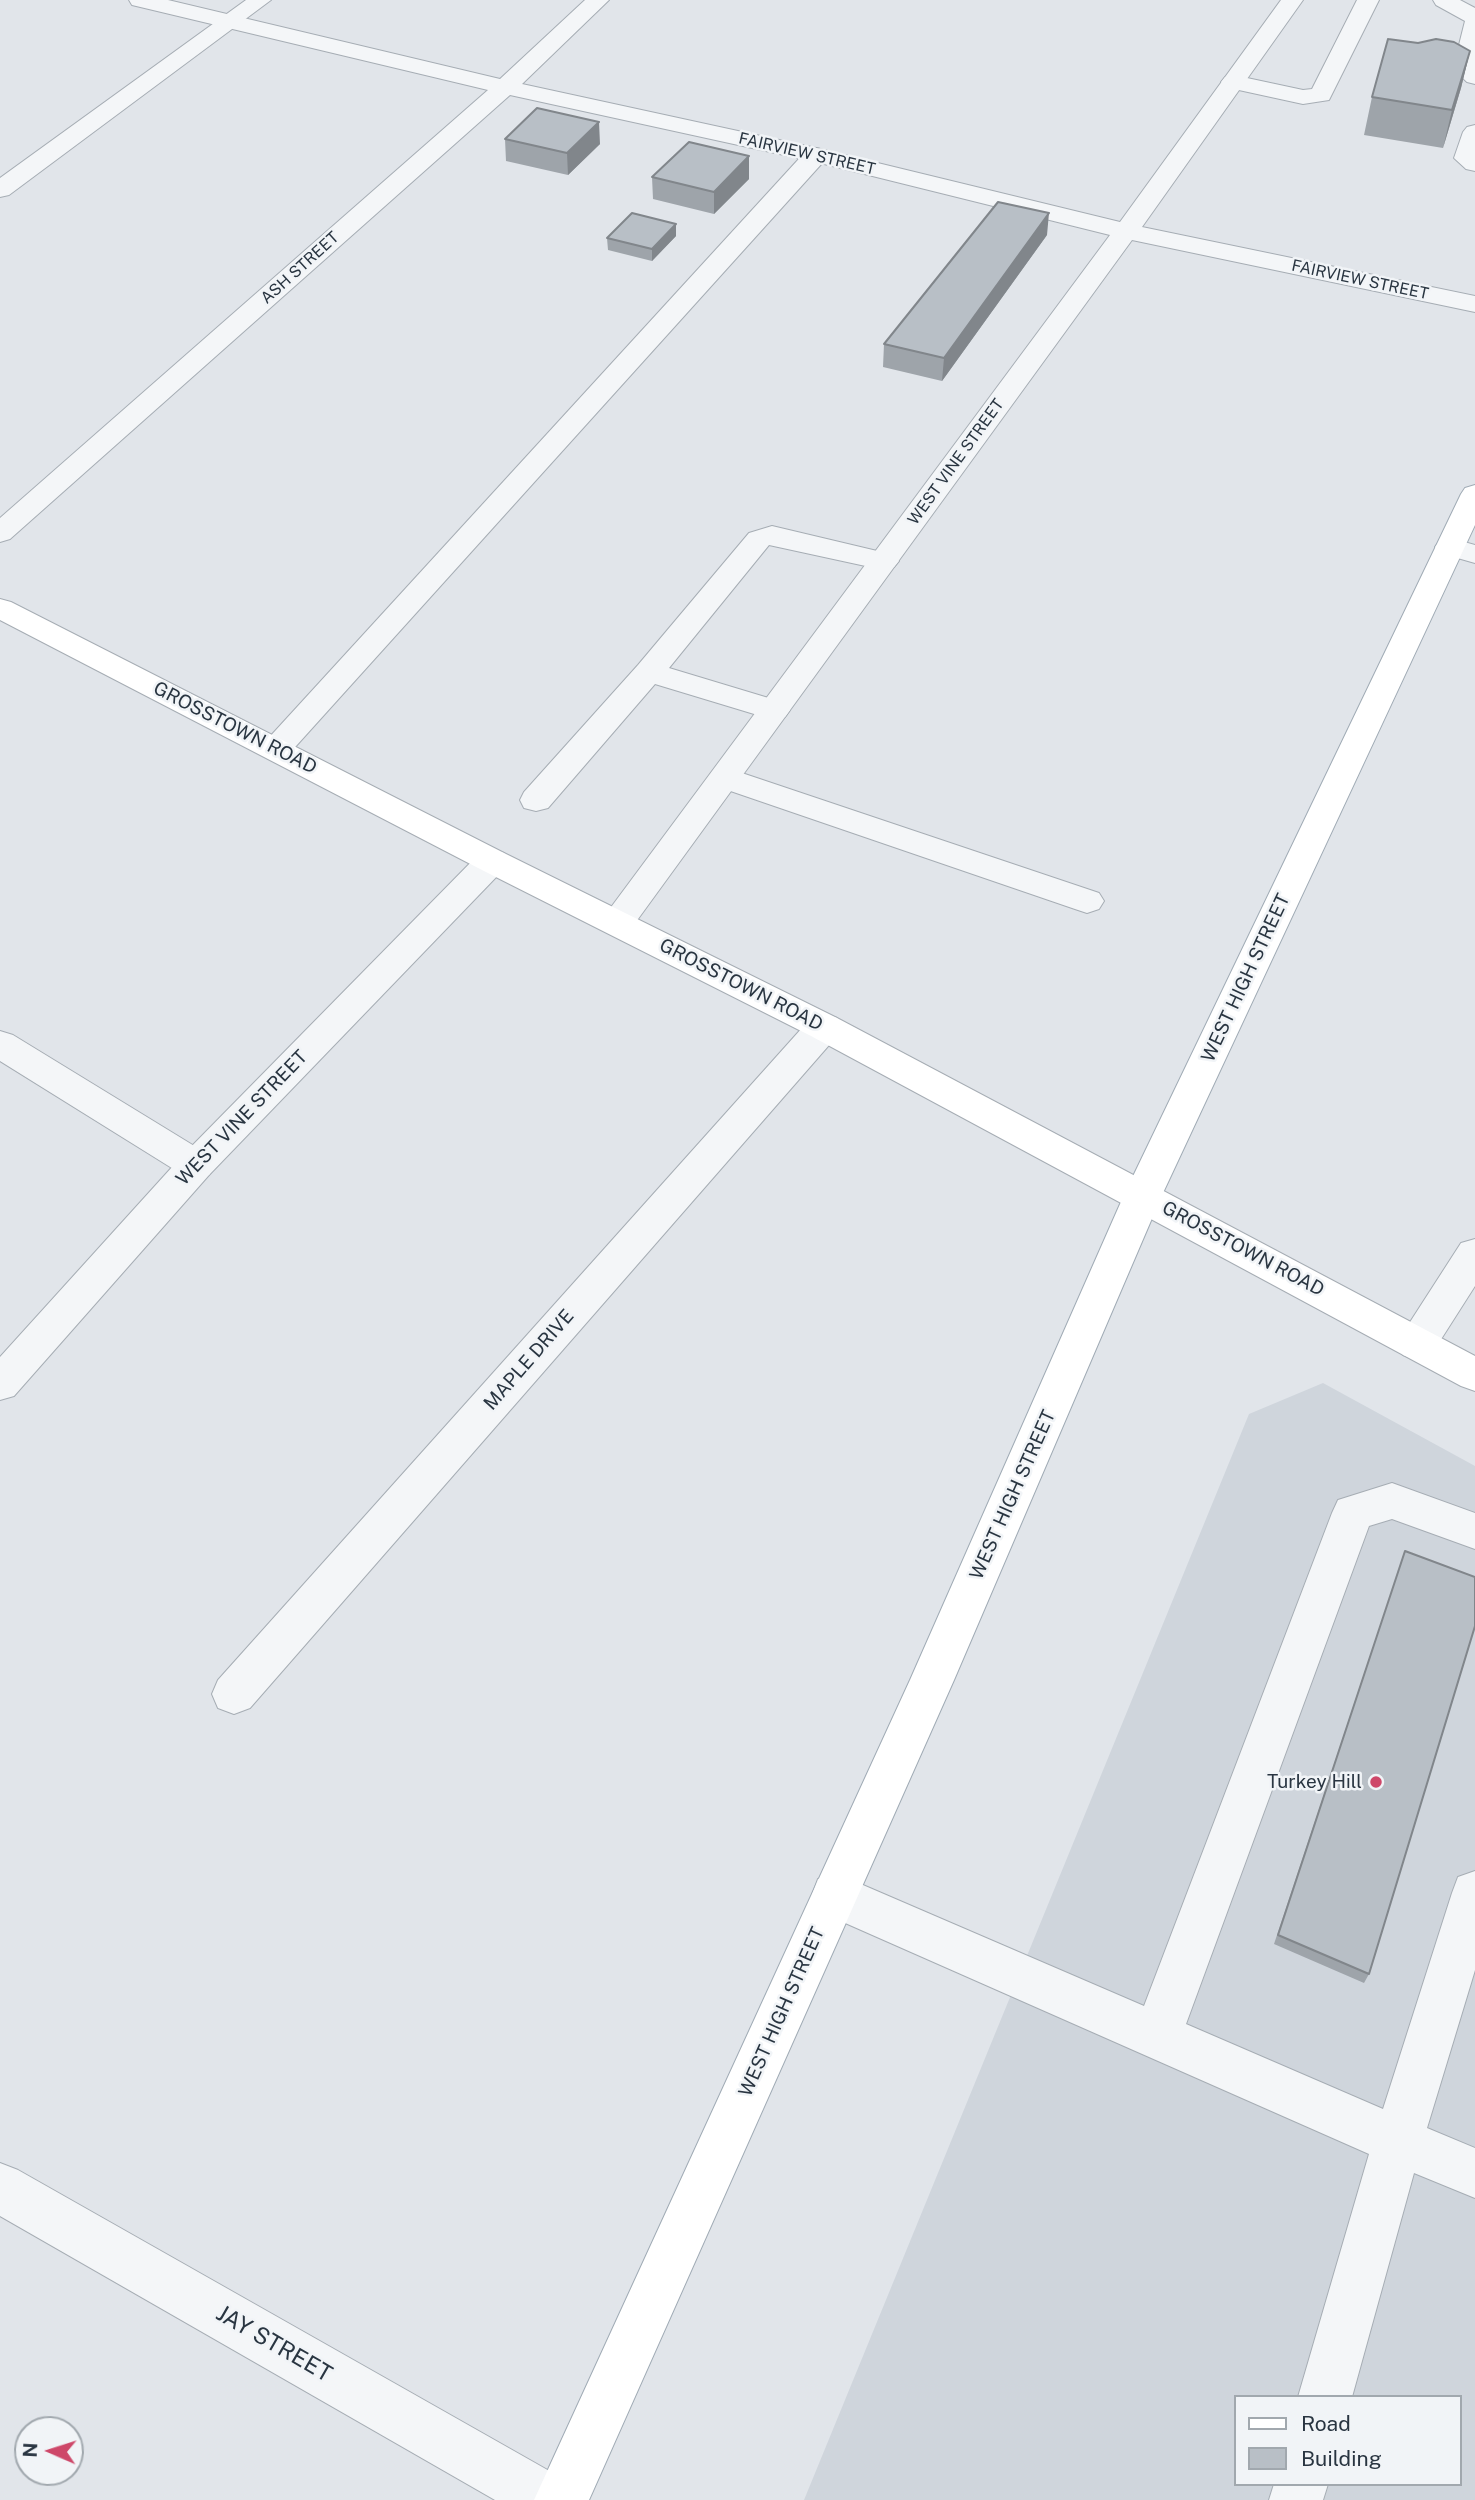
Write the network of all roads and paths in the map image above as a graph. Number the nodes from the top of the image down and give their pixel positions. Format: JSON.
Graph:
{"nodes":[{"id":1,"x":140,"y":0,"type":"edge"},
{"id":2,"x":260,"y":0,"type":"edge"},
{"id":3,"x":598,"y":0,"type":"edge"},
{"id":4,"x":1293,"y":0,"type":"edge"},
{"id":5,"x":1368,"y":0,"type":"edge"},
{"id":6,"x":1444,"y":0,"type":"edge"},
{"id":7,"x":1475,"y":17,"type":"edge"},
{"id":8,"x":234,"y":20,"type":"junction"},
{"id":9,"x":1475,"y":23,"type":"edge"},
{"id":10,"x":1475,"y":77,"type":"edge"},
{"id":11,"x":1233,"y":82,"type":"junction"},
{"id":12,"x":505,"y":87,"type":"junction"},
{"id":13,"x":1475,"y":132,"type":"edge"},
{"id":14,"x":816,"y":155,"type":"junction"},
{"id":15,"x":1475,"y":164,"type":"edge"},
{"id":16,"x":0,"y":190,"type":"edge"},
{"id":17,"x":1126,"y":231,"type":"junction"},
{"id":18,"x":1475,"y":304,"type":"edge"},
{"id":19,"x":1475,"y":494,"type":"edge"},
{"id":20,"x":0,"y":533,"type":"edge"},
{"id":21,"x":1462,"y":551,"type":"edge"},
{"id":22,"x":884,"y":561,"type":"junction"},
{"id":23,"x":0,"y":608,"type":"edge"},
{"id":24,"x":649,"y":672,"type":"junction"},
{"id":25,"x":774,"y":710,"type":"junction"},
{"id":26,"x":276,"y":749,"type":"junction"},
{"id":27,"x":724,"y":778,"type":"junction"},
{"id":28,"x":537,"y":800,"type":"dead end"},
{"id":29,"x":492,"y":861,"type":"junction"},
{"id":30,"x":1087,"y":901,"type":"dead end"},
{"id":31,"x":618,"y":922,"type":"junction"},
{"id":32,"x":824,"y":1027,"type":"junction"},
{"id":33,"x":0,"y":1044,"type":"edge"},
{"id":34,"x":196,"y":1165,"type":"junction"},
{"id":35,"x":1143,"y":1195,"type":"junction"},
{"id":36,"x":1475,"y":1254,"type":"edge"},
{"id":37,"x":1418,"y":1344,"type":"junction"},
{"id":38,"x":1475,"y":1375,"type":"edge"},
{"id":39,"x":0,"y":1384,"type":"edge"},
{"id":40,"x":1475,"y":1531,"type":"edge"},
{"id":41,"x":234,"y":1694,"type":"dead end"},
{"id":42,"x":1475,"y":1893,"type":"edge"},
{"id":43,"x":835,"y":1895,"type":"junction"},
{"id":44,"x":1157,"y":2036,"type":"junction"},
{"id":45,"x":1398,"y":2141,"type":"junction"},
{"id":46,"x":1475,"y":2173,"type":"edge"},
{"id":47,"x":0,"y":2188,"type":"edge"},
{"id":48,"x":1326,"y":2395,"type":"edge"},
{"id":49,"x":548,"y":2500,"type":"edge"},
{"id":50,"x":561,"y":2500,"type":"edge"}],
"edges":[{"from":1,"to":8,"type":"street","name":"FAIRVIEW STREET"},
{"from":2,"to":8,"type":"street"},
{"from":3,"to":12,"type":"street","name":"ASH STREET"},
{"from":4,"to":11,"type":"street","name":"WEST VINE STREET"},
{"from":5,"to":11,"type":"street"},
{"from":6,"to":7,"type":"street"},
{"from":8,"to":12,"type":"street","name":"FAIRVIEW STREET"},
{"from":8,"to":16,"type":"street"},
{"from":9,"to":10,"type":"street"},
{"from":11,"to":17,"type":"street","name":"WEST VINE STREET"},
{"from":12,"to":14,"type":"street","name":"FAIRVIEW STREET"},
{"from":12,"to":20,"type":"street","name":"ASH STREET"},
{"from":13,"to":15,"type":"street"},
{"from":14,"to":17,"type":"street","name":"FAIRVIEW STREET"},
{"from":14,"to":26,"type":"street"},
{"from":17,"to":18,"type":"street","name":"FAIRVIEW STREET"},
{"from":17,"to":22,"type":"street","name":"WEST VINE STREET"},
{"from":19,"to":21,"type":"main road","name":"WEST HIGH STREET"},
{"from":21,"to":35,"type":"main road","name":"WEST HIGH STREET"},
{"from":22,"to":24,"type":"street"},
{"from":22,"to":25,"type":"street","name":"WEST VINE STREET"},
{"from":23,"to":26,"type":"main road","name":"GROSSTOWN ROAD"},
{"from":24,"to":25,"type":"street"},
{"from":24,"to":28,"type":"street"},
{"from":25,"to":27,"type":"street","name":"WEST VINE STREET"},
{"from":26,"to":29,"type":"main road","name":"GROSSTOWN ROAD"},
{"from":27,"to":30,"type":"street"},
{"from":27,"to":31,"type":"street","name":"WEST VINE STREET"},
{"from":29,"to":31,"type":"main road","name":"GROSSTOWN ROAD"},
{"from":29,"to":34,"type":"street","name":"WEST VINE STREET"},
{"from":31,"to":32,"type":"main road","name":"GROSSTOWN ROAD"},
{"from":32,"to":35,"type":"main road","name":"GROSSTOWN ROAD"},
{"from":32,"to":41,"type":"street","name":"MAPLE DRIVE"},
{"from":33,"to":34,"type":"street"},
{"from":34,"to":39,"type":"street","name":"WEST VINE STREET"},
{"from":35,"to":37,"type":"main road","name":"GROSSTOWN ROAD"},
{"from":35,"to":43,"type":"main road","name":"WEST HIGH STREET"},
{"from":36,"to":37,"type":"street"},
{"from":37,"to":38,"type":"main road","name":"GROSSTOWN ROAD"},
{"from":40,"to":44,"type":"street"},
{"from":42,"to":45,"type":"street"},
{"from":43,"to":44,"type":"street"},
{"from":43,"to":50,"type":"main road","name":"WEST HIGH STREET"},
{"from":44,"to":45,"type":"street"},
{"from":45,"to":46,"type":"street"},
{"from":45,"to":48,"type":"street"},
{"from":47,"to":49,"type":"street","name":"JAY STREET"}]}
